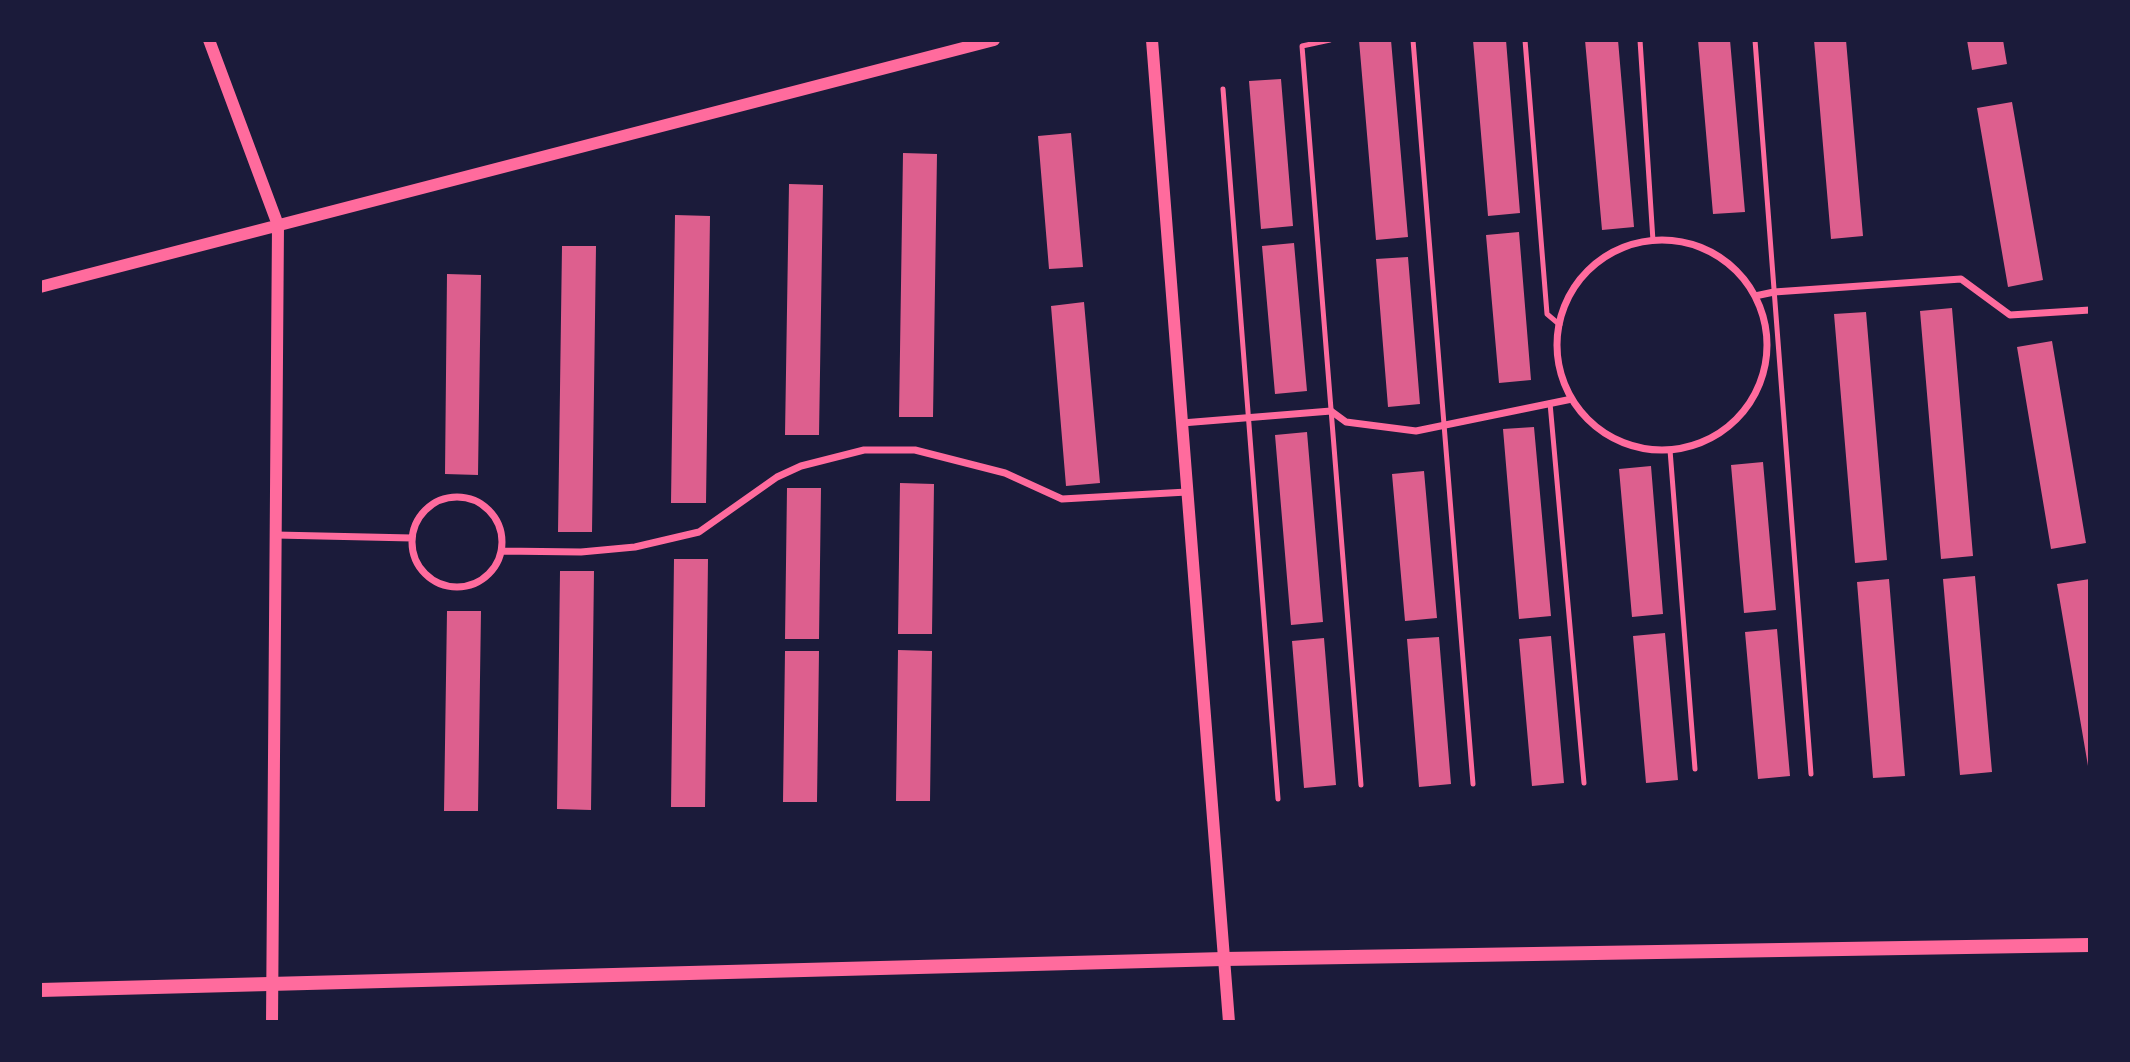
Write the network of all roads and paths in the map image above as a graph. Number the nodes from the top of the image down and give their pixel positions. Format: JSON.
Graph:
{"nodes":[{"id":1,"x":209,"y":40,"type":"edge"},
{"id":2,"x":994,"y":40,"type":"edge"},
{"id":3,"x":1152,"y":40,"type":"edge"},
{"id":4,"x":1330,"y":40,"type":"edge"},
{"id":5,"x":1413,"y":40,"type":"edge"},
{"id":6,"x":1525,"y":40,"type":"edge"},
{"id":7,"x":1640,"y":40,"type":"edge"},
{"id":8,"x":1755,"y":40,"type":"edge"},
{"id":9,"x":1223,"y":89,"type":"dead end"},
{"id":10,"x":278,"y":225,"type":"junction"},
{"id":11,"x":1653,"y":240,"type":"junction"},
{"id":12,"x":40,"y":287,"type":"edge"},
{"id":13,"x":1774,"y":292,"type":"junction"},
{"id":14,"x":1755,"y":296,"type":"junction"},
{"id":15,"x":2090,"y":310,"type":"edge"},
{"id":16,"x":1560,"y":325,"type":"junction"},
{"id":17,"x":1572,"y":398,"type":"junction"},
{"id":18,"x":1550,"y":403,"type":"junction"},
{"id":19,"x":1331,"y":411,"type":"junction"},
{"id":20,"x":1248,"y":417,"type":"junction"},
{"id":21,"x":1182,"y":423,"type":"junction"},
{"id":22,"x":1444,"y":425,"type":"junction"},
{"id":23,"x":1671,"y":450,"type":"junction"},
{"id":24,"x":1187,"y":492,"type":"junction"},
{"id":25,"x":275,"y":535,"type":"junction"},
{"id":26,"x":412,"y":538,"type":"junction"},
{"id":27,"x":501,"y":551,"type":"junction"},
{"id":28,"x":1695,"y":769,"type":"dead end"},
{"id":29,"x":1811,"y":774,"type":"dead end"},
{"id":30,"x":1584,"y":783,"type":"dead end"},
{"id":31,"x":1361,"y":785,"type":"dead end"},
{"id":32,"x":1473,"y":785,"type":"dead end"},
{"id":33,"x":1278,"y":799,"type":"dead end"},
{"id":34,"x":2090,"y":945,"type":"edge"},
{"id":35,"x":1224,"y":959,"type":"junction"},
{"id":36,"x":273,"y":984,"type":"junction"},
{"id":37,"x":40,"y":990,"type":"edge"},
{"id":38,"x":272,"y":1022,"type":"edge"},
{"id":39,"x":1229,"y":1022,"type":"edge"}],
"edges":[{"from":1,"to":10,"type":"street"},
{"from":2,"to":10,"type":"street"},
{"from":3,"to":21,"type":"street"},
{"from":4,"to":19,"type":"lane"},
{"from":5,"to":22,"type":"lane"},
{"from":6,"to":16,"type":"lane"},
{"from":7,"to":11,"type":"lane"},
{"from":8,"to":13,"type":"lane"},
{"from":9,"to":20,"type":"lane"},
{"from":10,"to":12,"type":"street"},
{"from":10,"to":25,"type":"street"},
{"from":11,"to":14,"type":"street"},
{"from":11,"to":16,"type":"street"},
{"from":13,"to":14,"type":"street"},
{"from":13,"to":15,"type":"street"},
{"from":13,"to":29,"type":"lane"},
{"from":14,"to":23,"type":"street"},
{"from":16,"to":17,"type":"street"},
{"from":17,"to":18,"type":"street"},
{"from":17,"to":23,"type":"street"},
{"from":18,"to":22,"type":"street"},
{"from":18,"to":30,"type":"lane"},
{"from":19,"to":20,"type":"street"},
{"from":19,"to":22,"type":"street"},
{"from":19,"to":31,"type":"lane"},
{"from":20,"to":21,"type":"street"},
{"from":20,"to":33,"type":"lane"},
{"from":21,"to":24,"type":"street"},
{"from":22,"to":32,"type":"lane"},
{"from":23,"to":28,"type":"lane"},
{"from":24,"to":27,"type":"street"},
{"from":24,"to":35,"type":"street"},
{"from":25,"to":26,"type":"street"},
{"from":25,"to":36,"type":"street"},
{"from":26,"to":27,"type":"street"},
{"from":26,"to":27,"type":"street"},
{"from":34,"to":35,"type":"main road"},
{"from":35,"to":36,"type":"main road"},
{"from":35,"to":39,"type":"street"},
{"from":36,"to":37,"type":"main road"},
{"from":36,"to":38,"type":"street"}]}
